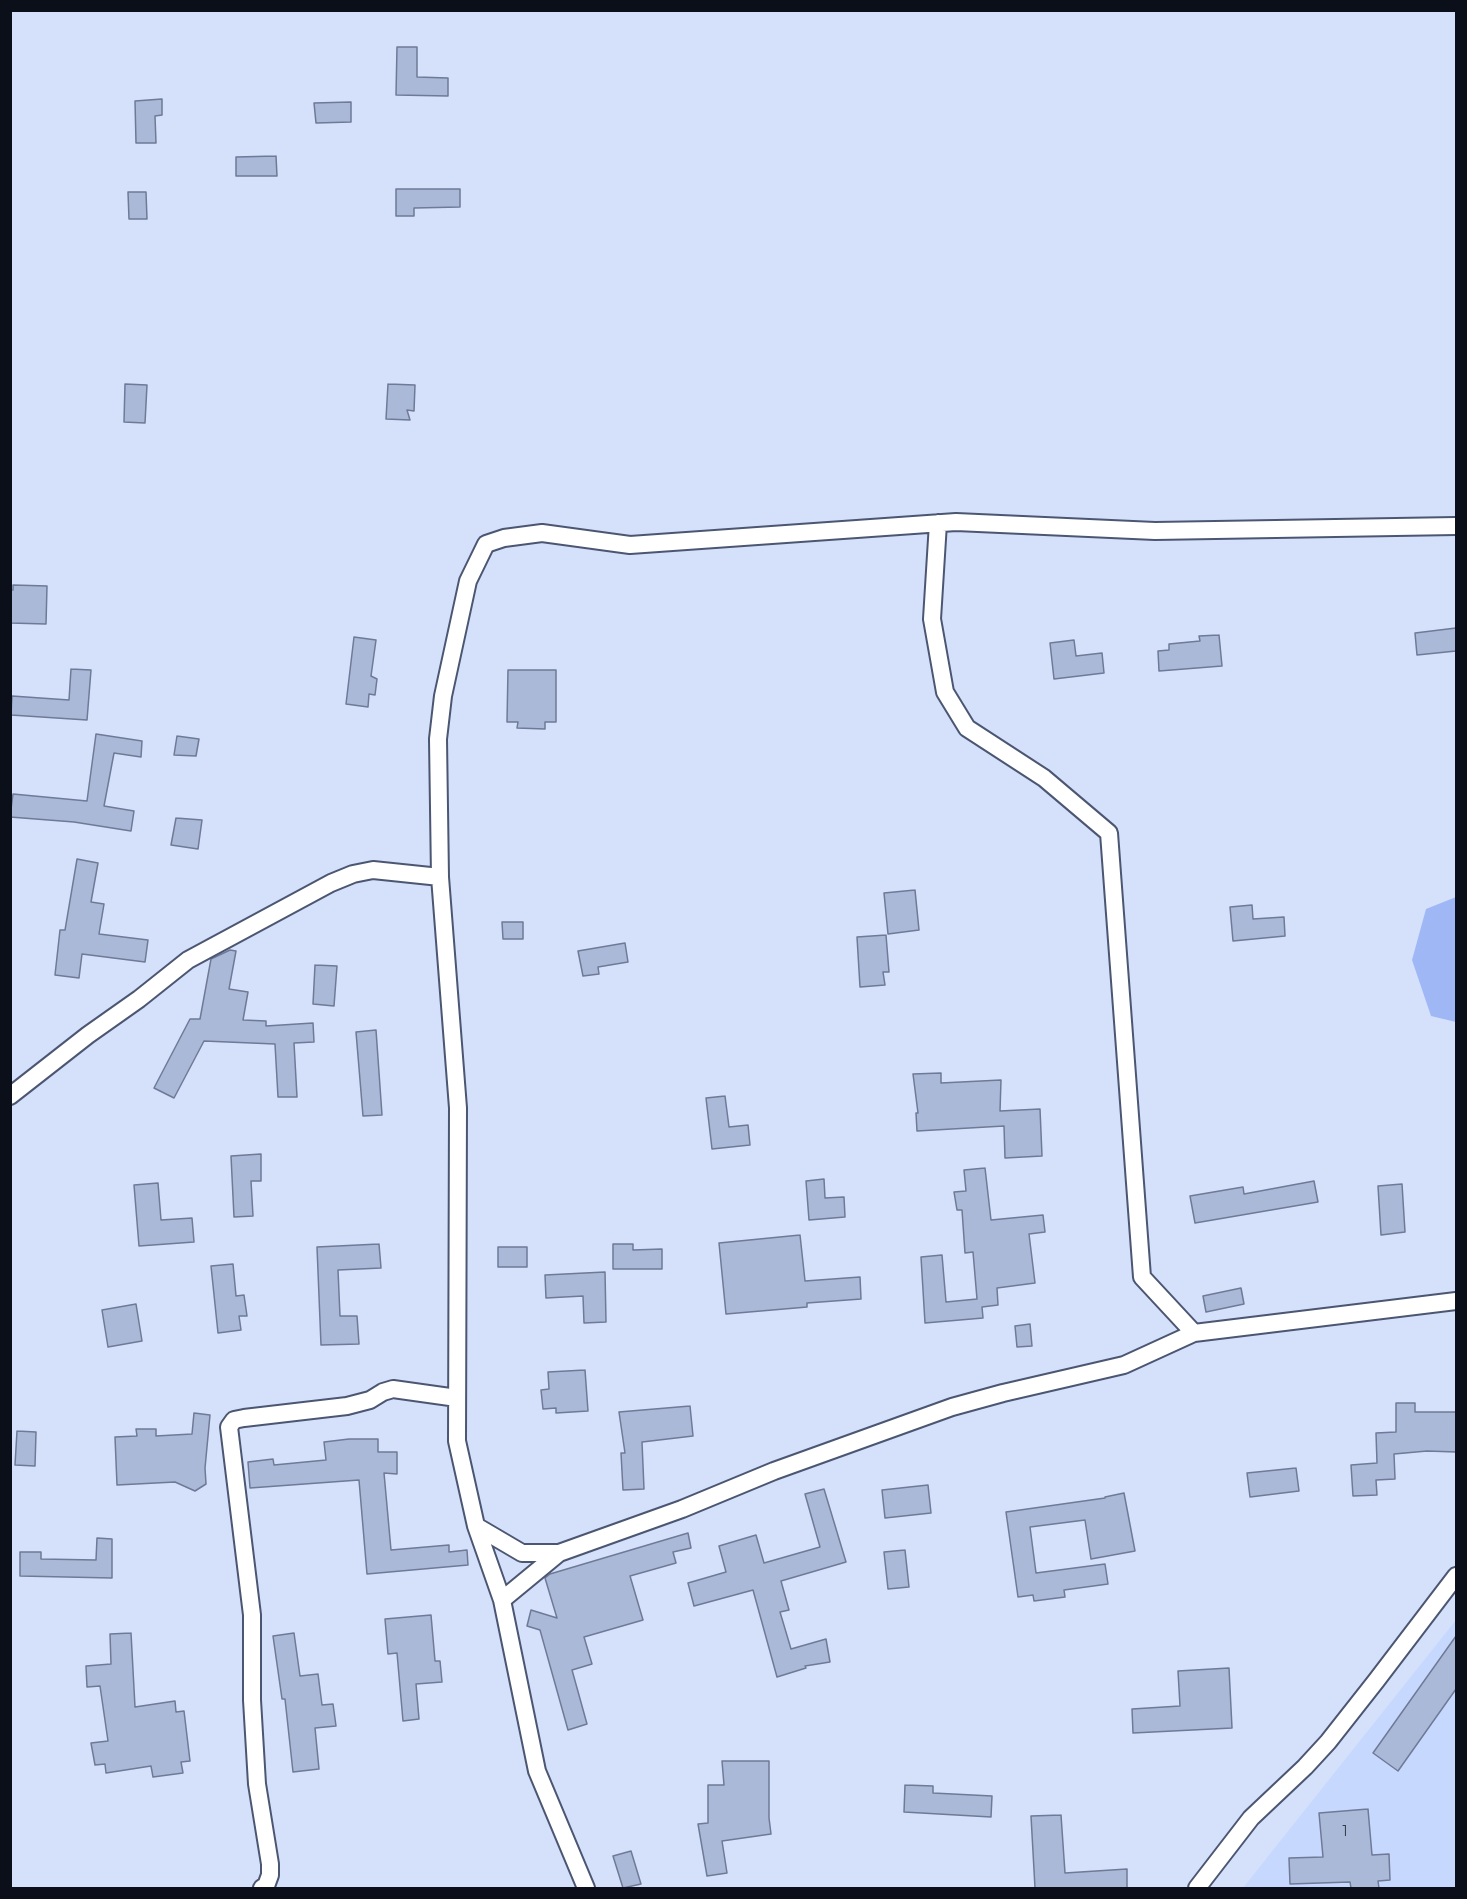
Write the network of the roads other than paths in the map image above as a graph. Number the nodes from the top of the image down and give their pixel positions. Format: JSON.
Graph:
{"nodes":[{"id":1,"x":938,"y":523,"type":"junction"},
{"id":2,"x":1456,"y":526,"type":"edge"},
{"id":3,"x":440,"y":877,"type":"junction"},
{"id":4,"x":10,"y":1096,"type":"edge"},
{"id":5,"x":1456,"y":1301,"type":"edge"},
{"id":6,"x":1194,"y":1333,"type":"junction"},
{"id":7,"x":457,"y":1398,"type":"junction"},
{"id":8,"x":476,"y":1526,"type":"junction"},
{"id":9,"x":558,"y":1553,"type":"junction"},
{"id":10,"x":1456,"y":1576,"type":"edge"},
{"id":11,"x":502,"y":1600,"type":"junction"},
{"id":12,"x":262,"y":1888,"type":"edge"},
{"id":13,"x":586,"y":1888,"type":"edge"},
{"id":14,"x":1197,"y":1888,"type":"edge"}],
"edges":[{"from":1,"to":2,"type":"street"},
{"from":1,"to":3,"type":"street"},
{"from":1,"to":6,"type":"street"},
{"from":3,"to":4,"type":"street"},
{"from":3,"to":7,"type":"street"},
{"from":5,"to":6,"type":"street"},
{"from":6,"to":9,"type":"street"},
{"from":7,"to":8,"type":"street"},
{"from":7,"to":12,"type":"street"},
{"from":8,"to":9,"type":"street"},
{"from":8,"to":11,"type":"street"},
{"from":9,"to":11,"type":"street"},
{"from":10,"to":14,"type":"street"},
{"from":11,"to":13,"type":"street"}]}
